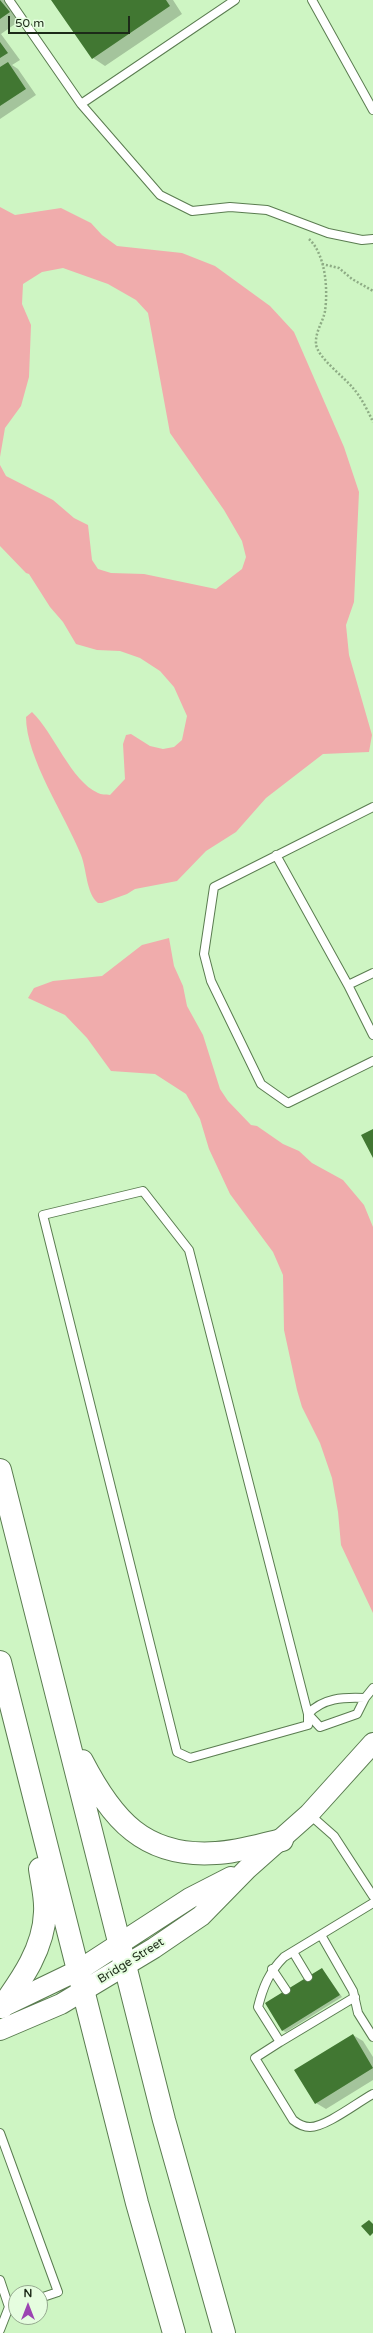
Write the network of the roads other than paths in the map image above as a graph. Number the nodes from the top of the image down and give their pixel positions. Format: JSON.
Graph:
{"nodes":[{"id":1,"x":9,"y":0,"type":"edge"},
{"id":2,"x":235,"y":0,"type":"edge"},
{"id":3,"x":312,"y":0,"type":"edge"},
{"id":4,"x":81,"y":104,"type":"junction"},
{"id":5,"x":373,"y":110,"type":"edge"},
{"id":6,"x":373,"y":239,"type":"edge"},
{"id":7,"x":373,"y":807,"type":"edge"},
{"id":8,"x":276,"y":854,"type":"junction"},
{"id":9,"x":373,"y":973,"type":"edge"},
{"id":10,"x":348,"y":985,"type":"junction"},
{"id":11,"x":373,"y":1035,"type":"edge"},
{"id":12,"x":373,"y":1062,"type":"edge"},
{"id":13,"x":0,"y":1470,"type":"edge"},
{"id":14,"x":0,"y":1662,"type":"edge"},
{"id":15,"x":370,"y":1693,"type":"edge"},
{"id":16,"x":308,"y":1714,"type":"junction"},
{"id":17,"x":66,"y":1728,"type":"junction"},
{"id":18,"x":17,"y":1730,"type":"junction"},
{"id":19,"x":373,"y":1743,"type":"edge"},
{"id":20,"x":310,"y":1814,"type":"junction"},
{"id":21,"x":282,"y":1840,"type":"junction"},
{"id":22,"x":247,"y":1869,"type":"junction"},
{"id":23,"x":373,"y":1896,"type":"edge"},
{"id":24,"x":373,"y":1903,"type":"edge"},
{"id":25,"x":321,"y":1935,"type":"junction"},
{"id":26,"x":119,"y":1945,"type":"junction"},
{"id":27,"x":293,"y":1952,"type":"junction"},
{"id":28,"x":125,"y":1966,"type":"junction"},
{"id":29,"x":272,"y":1969,"type":"junction"},
{"id":30,"x":79,"y":1970,"type":"junction"},
{"id":31,"x":308,"y":1976,"type":"dead end"},
{"id":32,"x":286,"y":1990,"type":"dead end"},
{"id":33,"x":84,"y":1991,"type":"junction"},
{"id":34,"x":355,"y":1997,"type":"junction"},
{"id":35,"x":325,"y":2004,"type":"dead end"},
{"id":36,"x":1,"y":2007,"type":"edge"},
{"id":37,"x":329,"y":2012,"type":"junction"},
{"id":38,"x":0,"y":2030,"type":"edge"},
{"id":39,"x":373,"y":2037,"type":"edge"},
{"id":40,"x":280,"y":2042,"type":"junction"},
{"id":41,"x":373,"y":2094,"type":"edge"},
{"id":42,"x":0,"y":2133,"type":"edge"},
{"id":43,"x":0,"y":2280,"type":"edge"},
{"id":44,"x":48,"y":2295,"type":"edge"},
{"id":45,"x":8,"y":2297,"type":"edge"},
{"id":46,"x":8,"y":2314,"type":"edge"},
{"id":47,"x":0,"y":2330,"type":"edge"},
{"id":48,"x":174,"y":2333,"type":"edge"},
{"id":49,"x":224,"y":2333,"type":"edge"}],
"edges":[{"from":1,"to":4,"type":"lane"},
{"from":2,"to":4,"type":"lane"},
{"from":3,"to":5,"type":"lane"},
{"from":4,"to":6,"type":"lane"},
{"from":7,"to":8,"type":"lane"},
{"from":8,"to":10,"type":"lane"},
{"from":8,"to":12,"type":"lane"},
{"from":9,"to":10,"type":"lane"},
{"from":10,"to":11,"type":"lane"},
{"from":13,"to":17,"type":"highway"},
{"from":14,"to":18,"type":"highway"},
{"from":15,"to":16,"type":"lane"},
{"from":15,"to":16,"type":"lane"},
{"from":16,"to":16,"type":"lane"},
{"from":17,"to":21,"type":"highway"},
{"from":17,"to":26,"type":"highway"},
{"from":18,"to":30,"type":"highway"},
{"from":18,"to":36,"type":"highway"},
{"from":19,"to":20,"type":"street","name":"Bridge Street"},
{"from":20,"to":21,"type":"street","name":"Bridge Street"},
{"from":20,"to":23,"type":"lane"},
{"from":21,"to":22,"type":"street","name":"Bridge Street"},
{"from":22,"to":26,"type":"street","name":"Bridge Street"},
{"from":22,"to":28,"type":"street","name":"Bridge Street"},
{"from":24,"to":25,"type":"lane"},
{"from":25,"to":27,"type":"lane"},
{"from":25,"to":34,"type":"lane"},
{"from":26,"to":28,"type":"highway"},
{"from":26,"to":30,"type":"street","name":"Bridge Street"},
{"from":27,"to":29,"type":"lane"},
{"from":27,"to":31,"type":"lane"},
{"from":28,"to":33,"type":"street","name":"Bridge Street"},
{"from":28,"to":49,"type":"highway"},
{"from":29,"to":32,"type":"lane"},
{"from":29,"to":40,"type":"lane"},
{"from":30,"to":33,"type":"highway"},
{"from":30,"to":36,"type":"street","name":"Bridge Street"},
{"from":33,"to":38,"type":"street","name":"Bridge Street"},
{"from":33,"to":48,"type":"highway"},
{"from":34,"to":37,"type":"lane"},
{"from":34,"to":39,"type":"lane"},
{"from":35,"to":37,"type":"lane"},
{"from":37,"to":40,"type":"lane"},
{"from":40,"to":41,"type":"lane"},
{"from":42,"to":44,"type":"lane"},
{"from":43,"to":45,"type":"lane"},
{"from":46,"to":47,"type":"lane"}]}
